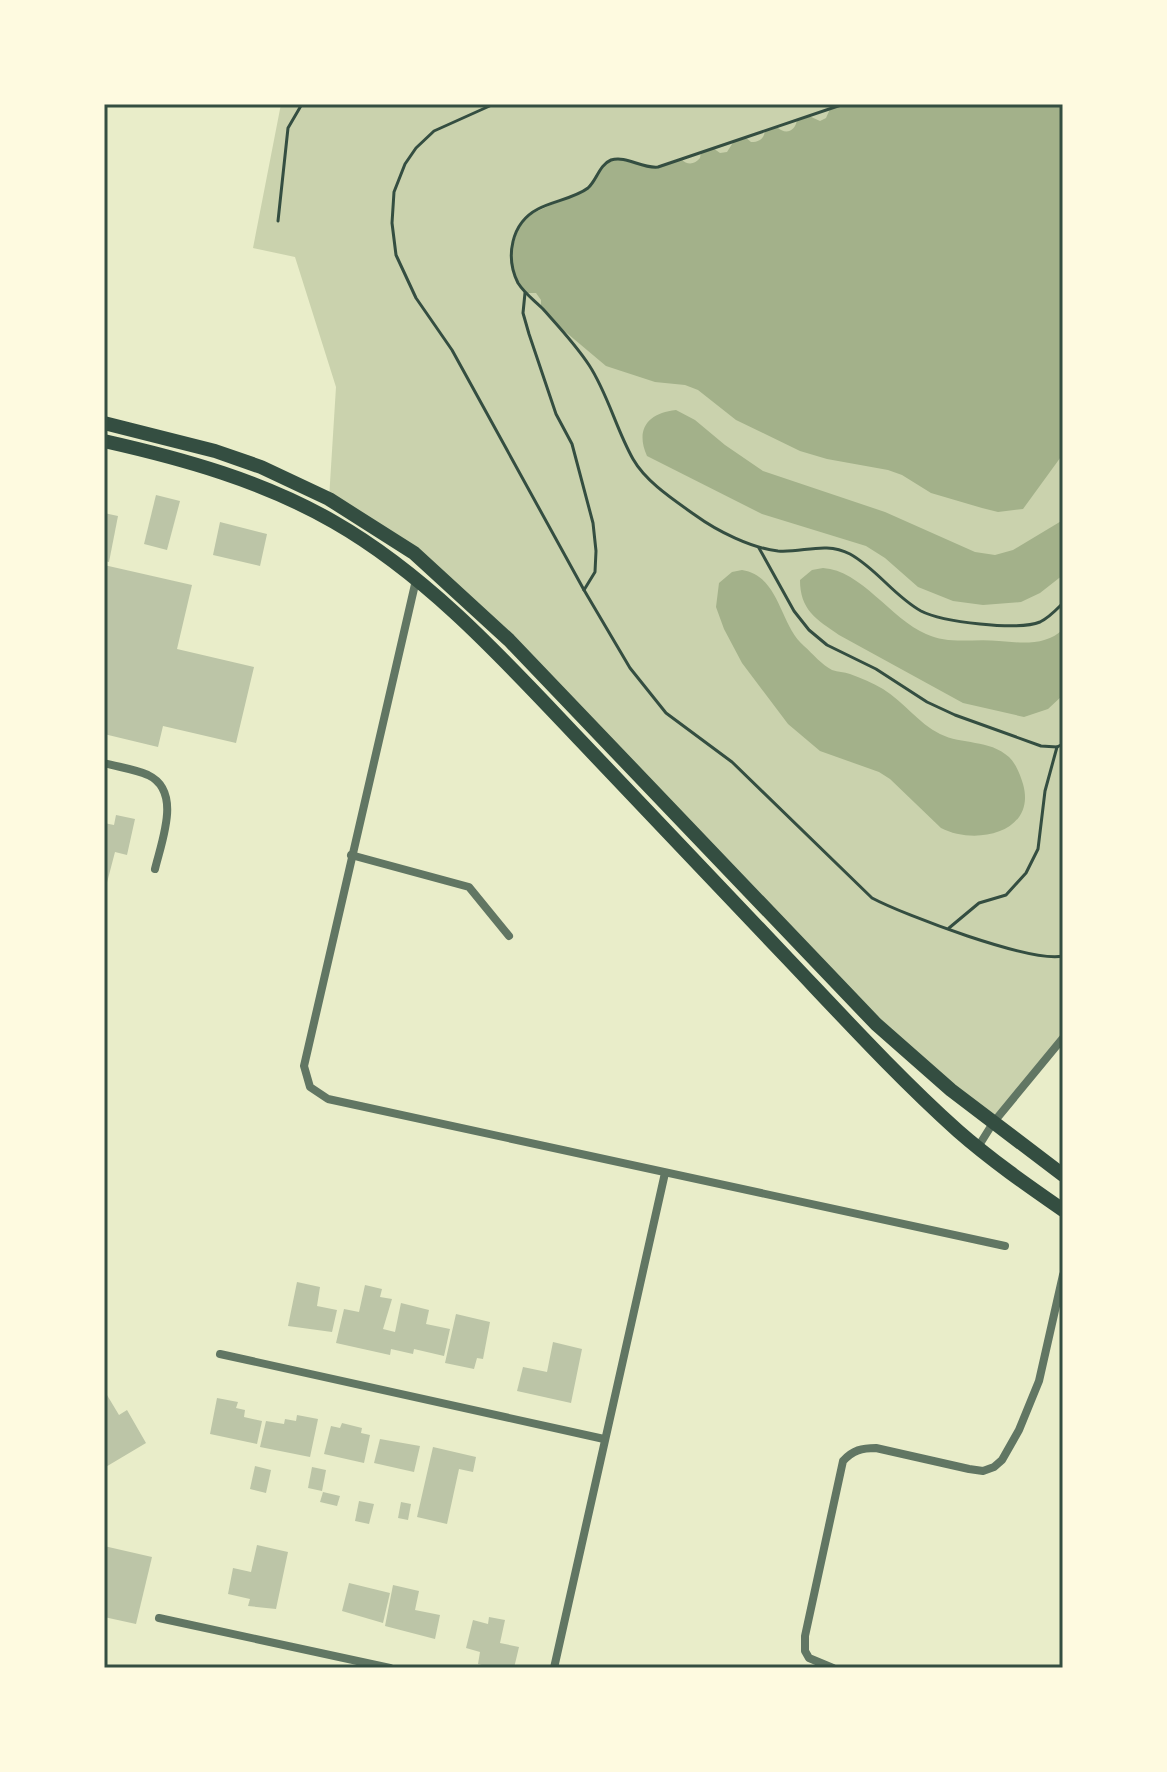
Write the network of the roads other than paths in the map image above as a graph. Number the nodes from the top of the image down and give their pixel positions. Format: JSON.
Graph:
{"nodes":[{"id":1,"x":104,"y":423,"type":"edge"},
{"id":2,"x":104,"y":441,"type":"edge"},
{"id":3,"x":416,"y":580,"type":"junction"},
{"id":4,"x":104,"y":763,"type":"edge"},
{"id":5,"x":351,"y":855,"type":"junction"},
{"id":6,"x":155,"y":869,"type":"dead end"},
{"id":7,"x":509,"y":936,"type":"dead end"},
{"id":8,"x":1063,"y":1038,"type":"edge"},
{"id":9,"x":993,"y":1123,"type":"junction"},
{"id":10,"x":978,"y":1147,"type":"junction"},
{"id":11,"x":665,"y":1173,"type":"junction"},
{"id":12,"x":1063,"y":1175,"type":"edge"},
{"id":13,"x":1063,"y":1210,"type":"edge"},
{"id":14,"x":1005,"y":1246,"type":"dead end"},
{"id":15,"x":1063,"y":1275,"type":"edge"},
{"id":16,"x":220,"y":1354,"type":"dead end"},
{"id":17,"x":604,"y":1439,"type":"junction"},
{"id":18,"x":159,"y":1618,"type":"dead end"},
{"id":19,"x":390,"y":1668,"type":"edge"},
{"id":20,"x":554,"y":1668,"type":"edge"},
{"id":21,"x":833,"y":1668,"type":"edge"}],
"edges":[{"from":1,"to":9,"type":"main road"},
{"from":2,"to":3,"type":"main road"},
{"from":3,"to":5,"type":"street"},
{"from":3,"to":10,"type":"main road"},
{"from":4,"to":6,"type":"street"},
{"from":5,"to":7,"type":"street"},
{"from":5,"to":11,"type":"street"},
{"from":8,"to":9,"type":"street"},
{"from":9,"to":10,"type":"street"},
{"from":9,"to":12,"type":"main road"},
{"from":10,"to":13,"type":"main road"},
{"from":11,"to":14,"type":"street"},
{"from":11,"to":17,"type":"street"},
{"from":15,"to":21,"type":"street"},
{"from":16,"to":17,"type":"street"},
{"from":17,"to":20,"type":"street"},
{"from":18,"to":19,"type":"street"}]}
